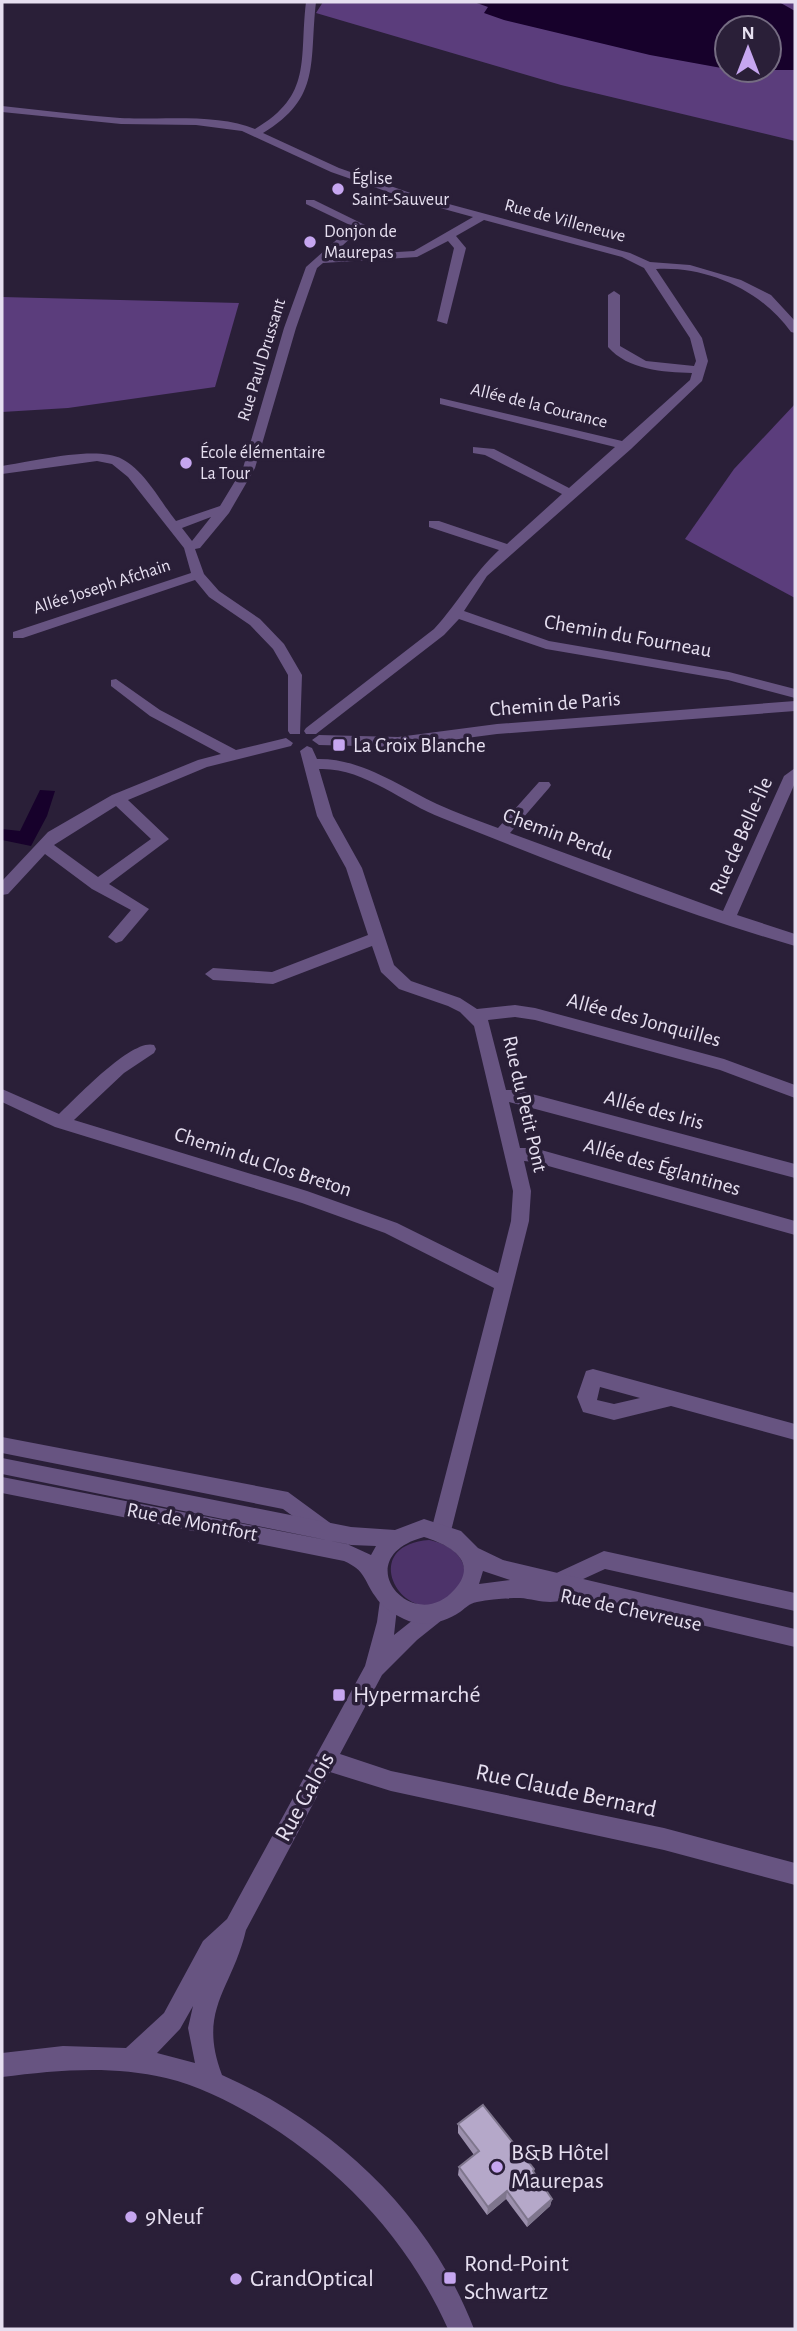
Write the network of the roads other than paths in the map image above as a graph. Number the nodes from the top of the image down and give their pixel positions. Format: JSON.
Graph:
{"nodes":[{"id":1,"x":312,"y":2,"type":"edge"},
{"id":2,"x":2,"y":108,"type":"edge"},
{"id":3,"x":257,"y":132,"type":"junction"},
{"id":4,"x":310,"y":202,"type":"dead end"},
{"id":5,"x":482,"y":217,"type":"junction"},
{"id":6,"x":451,"y":237,"type":"junction"},
{"id":7,"x":320,"y":260,"type":"junction"},
{"id":8,"x":648,"y":267,"type":"junction"},
{"id":9,"x":614,"y":295,"type":"dead end"},
{"id":10,"x":443,"y":321,"type":"dead end"},
{"id":11,"x":795,"y":329,"type":"edge"},
{"id":12,"x":700,"y":370,"type":"junction"},
{"id":13,"x":444,"y":401,"type":"dead end"},
{"id":14,"x":626,"y":446,"type":"junction"},
{"id":15,"x":478,"y":450,"type":"dead end"},
{"id":16,"x":2,"y":470,"type":"edge"},
{"id":17,"x":572,"y":495,"type":"junction"},
{"id":18,"x":224,"y":510,"type":"junction"},
{"id":19,"x":434,"y":524,"type":"dead end"},
{"id":20,"x":174,"y":526,"type":"junction"},
{"id":21,"x":191,"y":547,"type":"junction"},
{"id":22,"x":509,"y":549,"type":"junction"},
{"id":23,"x":198,"y":575,"type":"junction"},
{"id":24,"x":456,"y":613,"type":"junction"},
{"id":25,"x":18,"y":635,"type":"dead end"},
{"id":26,"x":116,"y":683,"type":"dead end"},
{"id":27,"x":795,"y":694,"type":"edge"},
{"id":28,"x":795,"y":706,"type":"edge"},
{"id":29,"x":290,"y":737,"type":"junction"},
{"id":30,"x":312,"y":747,"type":"junction"},
{"id":31,"x":234,"y":755,"type":"junction"},
{"id":32,"x":795,"y":772,"type":"edge"},
{"id":33,"x":544,"y":785,"type":"dead end"},
{"id":34,"x":117,"y":799,"type":"junction"},
{"id":35,"x":500,"y":835,"type":"junction"},
{"id":36,"x":44,"y":845,"type":"junction"},
{"id":37,"x":98,"y":885,"type":"junction"},
{"id":38,"x":2,"y":890,"type":"edge"},
{"id":39,"x":728,"y":918,"type":"junction"},
{"id":40,"x":116,"y":937,"type":"dead end"},
{"id":41,"x":377,"y":938,"type":"junction"},
{"id":42,"x":795,"y":940,"type":"edge"},
{"id":43,"x":213,"y":974,"type":"dead end"},
{"id":44,"x":477,"y":1016,"type":"junction"},
{"id":45,"x":148,"y":1049,"type":"dead end"},
{"id":46,"x":795,"y":1092,"type":"edge"},
{"id":47,"x":2,"y":1095,"type":"edge"},
{"id":48,"x":501,"y":1096,"type":"junction"},
{"id":49,"x":61,"y":1122,"type":"junction"},
{"id":50,"x":515,"y":1154,"type":"junction"},
{"id":51,"x":795,"y":1171,"type":"edge"},
{"id":52,"x":795,"y":1228,"type":"edge"},
{"id":53,"x":504,"y":1285,"type":"junction"},
{"id":54,"x":671,"y":1398,"type":"dead end"},
{"id":55,"x":795,"y":1432,"type":"edge"},
{"id":56,"x":2,"y":1445,"type":"edge"},
{"id":57,"x":2,"y":1466,"type":"edge"},
{"id":58,"x":2,"y":1485,"type":"edge"},
{"id":59,"x":326,"y":1531,"type":"junction"},
{"id":60,"x":441,"y":1531,"type":"junction"},
{"id":61,"x":394,"y":1538,"type":"junction"},
{"id":62,"x":470,"y":1553,"type":"junction"},
{"id":63,"x":377,"y":1574,"type":"junction"},
{"id":64,"x":557,"y":1582,"type":"junction"},
{"id":65,"x":466,"y":1596,"type":"junction"},
{"id":66,"x":388,"y":1599,"type":"junction"},
{"id":67,"x":795,"y":1602,"type":"edge"},
{"id":68,"x":435,"y":1614,"type":"junction"},
{"id":69,"x":795,"y":1638,"type":"edge"},
{"id":70,"x":795,"y":1645,"type":"edge"},
{"id":71,"x":376,"y":1668,"type":"junction"},
{"id":72,"x":326,"y":1760,"type":"junction"},
{"id":73,"x":795,"y":1874,"type":"edge"},
{"id":74,"x":235,"y":1927,"type":"junction"},
{"id":75,"x":130,"y":2060,"type":"junction"},
{"id":76,"x":2,"y":2065,"type":"edge"},
{"id":77,"x":213,"y":2081,"type":"junction"},
{"id":78,"x":461,"y":2329,"type":"edge"}],
"edges":[{"from":1,"to":3,"type":"street"},
{"from":2,"to":3,"type":"street","name":"Rue de Villeneuve"},
{"from":3,"to":5,"type":"street","name":"Rue de Villeneuve"},
{"from":4,"to":7,"type":"street","name":"Rue Paul Drussant"},
{"from":5,"to":6,"type":"street"},
{"from":5,"to":8,"type":"street","name":"Rue de Villeneuve"},
{"from":6,"to":7,"type":"street"},
{"from":6,"to":10,"type":"street"},
{"from":7,"to":18,"type":"street","name":"Rue Paul Drussant"},
{"from":8,"to":11,"type":"street"},
{"from":8,"to":12,"type":"street"},
{"from":9,"to":12,"type":"street"},
{"from":12,"to":14,"type":"street"},
{"from":13,"to":14,"type":"street","name":"Allée de la Courance"},
{"from":14,"to":17,"type":"street"},
{"from":15,"to":17,"type":"street"},
{"from":16,"to":20,"type":"street"},
{"from":17,"to":22,"type":"street"},
{"from":18,"to":20,"type":"street"},
{"from":18,"to":21,"type":"street","name":"Rue Paul Drussant"},
{"from":19,"to":22,"type":"street"},
{"from":20,"to":21,"type":"street"},
{"from":21,"to":23,"type":"street"},
{"from":22,"to":24,"type":"street"},
{"from":23,"to":25,"type":"street","name":"Allée Joseph Afchain"},
{"from":23,"to":29,"type":"street"},
{"from":24,"to":27,"type":"street","name":"Chemin du Fourneau"},
{"from":24,"to":30,"type":"street"},
{"from":26,"to":31,"type":"street"},
{"from":28,"to":30,"type":"street","name":"Chemin de Paris"},
{"from":29,"to":30,"type":"street"},
{"from":29,"to":30,"type":"street"},
{"from":29,"to":31,"type":"street"},
{"from":30,"to":35,"type":"street","name":"Chemin Perdu"},
{"from":30,"to":41,"type":"street","name":"Rue du Petit Pont"},
{"from":31,"to":34,"type":"street"},
{"from":32,"to":39,"type":"street","name":"Rue de Belle-Île"},
{"from":33,"to":35,"type":"street"},
{"from":34,"to":36,"type":"street"},
{"from":34,"to":37,"type":"street"},
{"from":35,"to":39,"type":"street","name":"Chemin Perdu"},
{"from":36,"to":37,"type":"street"},
{"from":36,"to":38,"type":"street"},
{"from":37,"to":40,"type":"street"},
{"from":39,"to":42,"type":"street","name":"Chemin Perdu"},
{"from":41,"to":43,"type":"street"},
{"from":41,"to":44,"type":"street","name":"Rue du Petit Pont"},
{"from":44,"to":46,"type":"street","name":"Allée des Jonquilles"},
{"from":44,"to":48,"type":"street","name":"Rue du Petit Pont"},
{"from":45,"to":49,"type":"street"},
{"from":47,"to":49,"type":"street","name":"Chemin du Clos Breton"},
{"from":48,"to":50,"type":"street","name":"Rue du Petit Pont"},
{"from":48,"to":51,"type":"street","name":"Allée des Iris"},
{"from":49,"to":53,"type":"street","name":"Chemin du Clos Breton"},
{"from":50,"to":52,"type":"street","name":"Allée des Églantines"},
{"from":50,"to":53,"type":"street","name":"Rue du Petit Pont"},
{"from":53,"to":60,"type":"street","name":"Rue du Petit Pont"},
{"from":54,"to":55,"type":"street"},
{"from":56,"to":59,"type":"street","name":"Rue de Montfort"},
{"from":57,"to":59,"type":"street","name":"Rue de Montfort"},
{"from":58,"to":63,"type":"street","name":"Rue de Montfort"},
{"from":59,"to":61,"type":"street","name":"Rue de Montfort"},
{"from":60,"to":61,"type":"street"},
{"from":60,"to":62,"type":"street"},
{"from":61,"to":63,"type":"street"},
{"from":62,"to":64,"type":"street","name":"Rue de Chevreuse"},
{"from":62,"to":65,"type":"street"},
{"from":63,"to":66,"type":"street"},
{"from":64,"to":67,"type":"street","name":"Rue de Chevreuse"},
{"from":64,"to":69,"type":"street","name":"Rue de Chevreuse"},
{"from":65,"to":68,"type":"street"},
{"from":65,"to":70,"type":"street","name":"Rue de Chevreuse"},
{"from":66,"to":68,"type":"street"},
{"from":66,"to":71,"type":"street","name":"Rue Galois"},
{"from":68,"to":71,"type":"street","name":"Rue Galois"},
{"from":71,"to":72,"type":"street","name":"Rue Galois"},
{"from":72,"to":73,"type":"street","name":"Rue Claude Bernard"},
{"from":72,"to":74,"type":"street","name":"Rue Galois"},
{"from":74,"to":75,"type":"street","name":"Rue Galois"},
{"from":74,"to":77,"type":"street","name":"Rue Galois"},
{"from":75,"to":76,"type":"street"},
{"from":75,"to":77,"type":"street"},
{"from":77,"to":78,"type":"street"}]}
